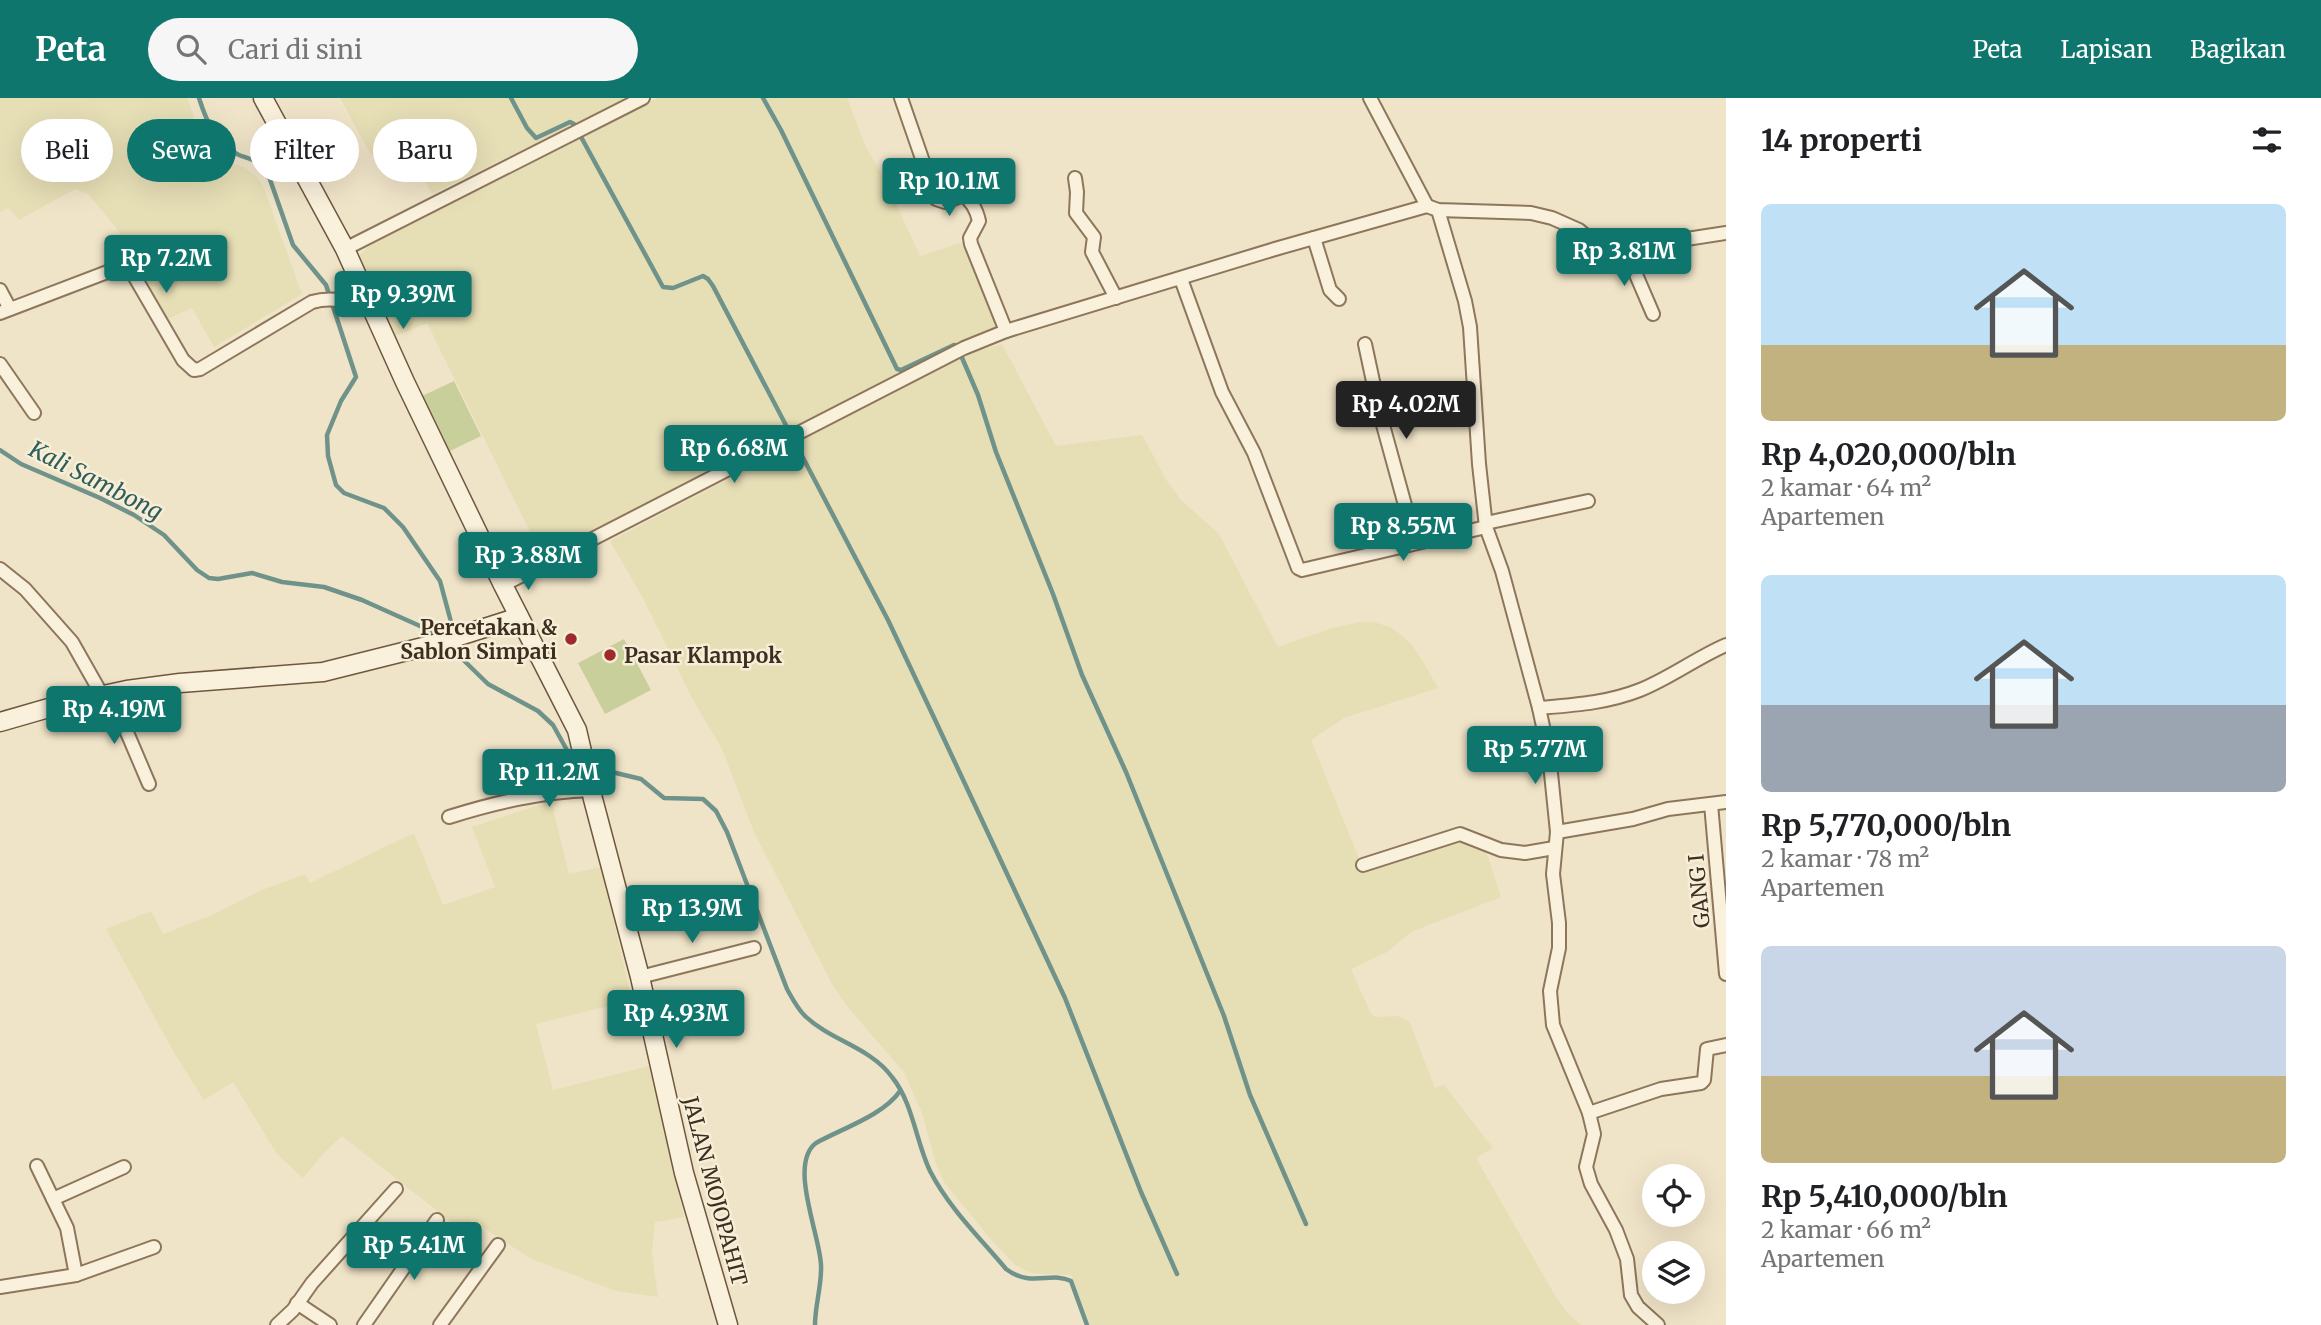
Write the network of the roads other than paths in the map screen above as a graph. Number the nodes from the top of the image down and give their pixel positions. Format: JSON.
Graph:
{"nodes":[{"id":1,"x":263,"y":98,"type":"edge"},
{"id":2,"x":643,"y":98,"type":"edge"},
{"id":3,"x":901,"y":98,"type":"edge"},
{"id":4,"x":1370,"y":98,"type":"edge"},
{"id":5,"x":1075,"y":178,"type":"dead end"},
{"id":6,"x":1432,"y":208,"type":"junction"},
{"id":7,"x":1726,"y":233,"type":"edge"},
{"id":8,"x":1314,"y":238,"type":"junction"},
{"id":9,"x":345,"y":249,"type":"junction"},
{"id":10,"x":1625,"y":249,"type":"junction"},
{"id":11,"x":1181,"y":279,"type":"junction"},
{"id":12,"x":0,"y":289,"type":"edge"},
{"id":13,"x":1116,"y":298,"type":"junction"},
{"id":14,"x":1339,"y":299,"type":"dead end"},
{"id":15,"x":373,"y":309,"type":"junction"},
{"id":16,"x":5,"y":311,"type":"edge"},
{"id":17,"x":1653,"y":313,"type":"dead end"},
{"id":18,"x":1006,"y":331,"type":"junction"},
{"id":19,"x":1365,"y":344,"type":"dead end"},
{"id":20,"x":0,"y":364,"type":"edge"},
{"id":21,"x":34,"y":413,"type":"dead end"},
{"id":22,"x":1588,"y":501,"type":"dead end"},
{"id":23,"x":1486,"y":525,"type":"junction"},
{"id":24,"x":1408,"y":545,"type":"junction"},
{"id":25,"x":0,"y":569,"type":"edge"},
{"id":26,"x":503,"y":585,"type":"junction"},
{"id":27,"x":519,"y":617,"type":"junction"},
{"id":28,"x":1726,"y":645,"type":"edge"},
{"id":29,"x":102,"y":695,"type":"junction"},
{"id":30,"x":1539,"y":708,"type":"junction"},
{"id":31,"x":0,"y":722,"type":"edge"},
{"id":32,"x":149,"y":784,"type":"dead end"},
{"id":33,"x":590,"y":786,"type":"junction"},
{"id":34,"x":1726,"y":802,"type":"edge"},
{"id":35,"x":1711,"y":804,"type":"junction"},
{"id":36,"x":449,"y":817,"type":"dead end"},
{"id":37,"x":1557,"y":832,"type":"junction"},
{"id":38,"x":1554,"y":848,"type":"junction"},
{"id":39,"x":1363,"y":866,"type":"dead end"},
{"id":40,"x":754,"y":948,"type":"dead end"},
{"id":41,"x":1726,"y":974,"type":"edge"},
{"id":42,"x":640,"y":977,"type":"junction"},
{"id":43,"x":1726,"y":1045,"type":"edge"},
{"id":44,"x":1590,"y":1113,"type":"junction"},
{"id":45,"x":37,"y":1166,"type":"dead end"},
{"id":46,"x":124,"y":1167,"type":"dead end"},
{"id":47,"x":396,"y":1189,"type":"dead end"},
{"id":48,"x":53,"y":1199,"type":"junction"},
{"id":49,"x":437,"y":1220,"type":"dead end"},
{"id":50,"x":498,"y":1245,"type":"dead end"},
{"id":51,"x":154,"y":1247,"type":"dead end"},
{"id":52,"x":76,"y":1275,"type":"junction"},
{"id":53,"x":0,"y":1287,"type":"edge"},
{"id":54,"x":297,"y":1303,"type":"junction"},
{"id":55,"x":277,"y":1325,"type":"edge"},
{"id":56,"x":330,"y":1325,"type":"edge"},
{"id":57,"x":364,"y":1325,"type":"edge"},
{"id":58,"x":440,"y":1325,"type":"edge"},
{"id":59,"x":728,"y":1325,"type":"edge"},
{"id":60,"x":1658,"y":1325,"type":"edge"}],
"edges":[{"from":1,"to":9,"type":"street"},
{"from":2,"to":9,"type":"street"},
{"from":3,"to":18,"type":"street"},
{"from":4,"to":6,"type":"street"},
{"from":5,"to":13,"type":"street"},
{"from":6,"to":8,"type":"street"},
{"from":6,"to":10,"type":"street"},
{"from":6,"to":23,"type":"street"},
{"from":7,"to":10,"type":"street"},
{"from":8,"to":11,"type":"street"},
{"from":8,"to":14,"type":"street"},
{"from":9,"to":15,"type":"street"},
{"from":10,"to":17,"type":"street"},
{"from":11,"to":13,"type":"street"},
{"from":11,"to":24,"type":"street"},
{"from":12,"to":16,"type":"street"},
{"from":13,"to":18,"type":"street"},
{"from":15,"to":16,"type":"street"},
{"from":15,"to":26,"type":"street"},
{"from":18,"to":26,"type":"street"},
{"from":19,"to":24,"type":"street"},
{"from":20,"to":21,"type":"street"},
{"from":22,"to":23,"type":"street"},
{"from":23,"to":24,"type":"street"},
{"from":23,"to":30,"type":"street"},
{"from":25,"to":29,"type":"street"},
{"from":26,"to":27,"type":"street"},
{"from":27,"to":29,"type":"street"},
{"from":27,"to":33,"type":"street","name":"JALAN MOJOPAHIT"},
{"from":28,"to":30,"type":"street"},
{"from":29,"to":31,"type":"street"},
{"from":29,"to":32,"type":"street"},
{"from":30,"to":37,"type":"street"},
{"from":33,"to":36,"type":"street"},
{"from":33,"to":42,"type":"street","name":"JALAN MOJOPAHIT"},
{"from":34,"to":35,"type":"street"},
{"from":35,"to":37,"type":"street"},
{"from":35,"to":41,"type":"street","name":"GANG I"},
{"from":37,"to":38,"type":"street"},
{"from":38,"to":39,"type":"street"},
{"from":38,"to":44,"type":"street"},
{"from":40,"to":42,"type":"street"},
{"from":42,"to":59,"type":"street","name":"JALAN MOJOPAHIT"},
{"from":43,"to":44,"type":"street"},
{"from":44,"to":60,"type":"street"},
{"from":45,"to":48,"type":"street"},
{"from":46,"to":48,"type":"street"},
{"from":47,"to":54,"type":"street"},
{"from":48,"to":52,"type":"street"},
{"from":49,"to":57,"type":"street"},
{"from":50,"to":58,"type":"street"},
{"from":51,"to":52,"type":"street"},
{"from":52,"to":53,"type":"street"},
{"from":54,"to":55,"type":"street"},
{"from":54,"to":56,"type":"street"}]}
